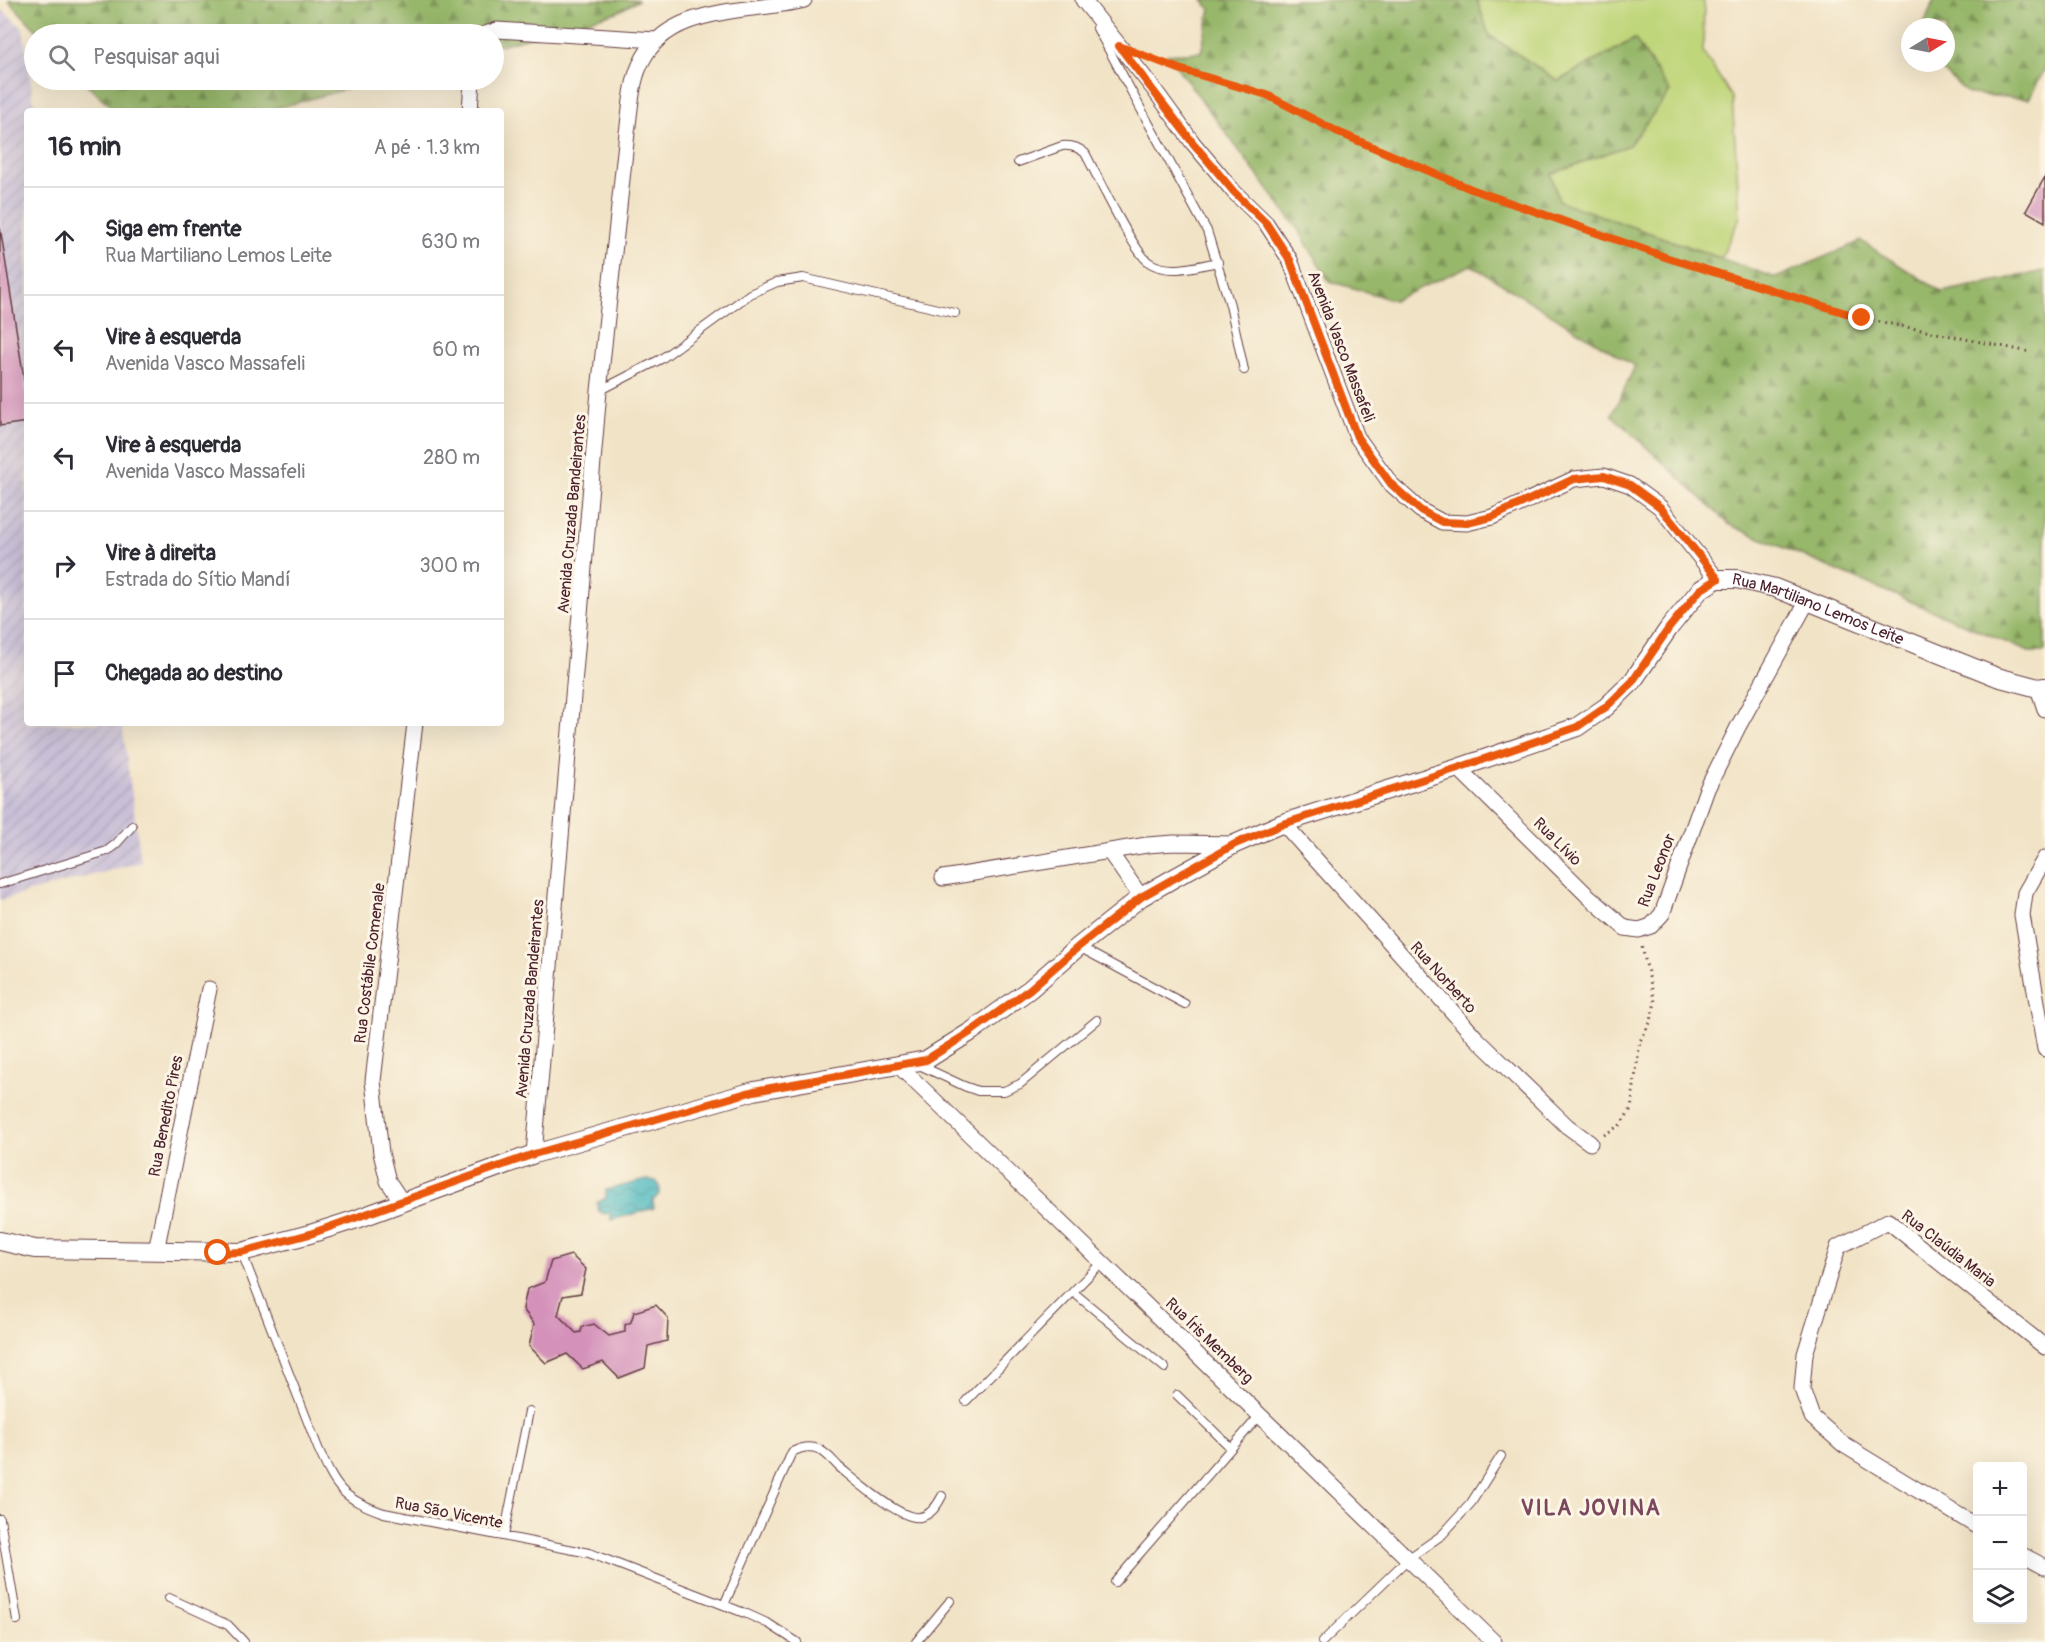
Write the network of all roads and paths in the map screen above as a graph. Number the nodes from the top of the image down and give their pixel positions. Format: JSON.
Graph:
{"nodes":[{"id":1,"x":804,"y":0,"type":"edge"},
{"id":2,"x":1083,"y":0,"type":"edge"},
{"id":3,"x":504,"y":30,"type":"edge"},
{"id":4,"x":656,"y":40,"type":"junction"},
{"id":5,"x":1149,"y":58,"type":"dead end"},
{"id":6,"x":471,"y":90,"type":"edge"},
{"id":7,"x":470,"y":108,"type":"edge"},
{"id":8,"x":1018,"y":162,"type":"dead end"},
{"id":9,"x":1218,"y":262,"type":"junction"},
{"id":10,"x":955,"y":313,"type":"dead end"},
{"id":11,"x":2030,"y":352,"type":"dead end"},
{"id":12,"x":1244,"y":370,"type":"dead end"},
{"id":13,"x":599,"y":391,"type":"junction"},
{"id":14,"x":1718,"y":579,"type":"junction"},
{"id":15,"x":1807,"y":602,"type":"junction"},
{"id":16,"x":2041,"y":687,"type":"edge"},
{"id":17,"x":2045,"y":709,"type":"edge"},
{"id":18,"x":415,"y":726,"type":"edge"},
{"id":19,"x":1458,"y":768,"type":"junction"},
{"id":20,"x":1283,"y":824,"type":"junction"},
{"id":21,"x":132,"y":826,"type":"dead end"},
{"id":22,"x":1235,"y":844,"type":"junction"},
{"id":23,"x":1109,"y":851,"type":"junction"},
{"id":24,"x":2045,"y":858,"type":"edge"},
{"id":25,"x":943,"y":878,"type":"dead end"},
{"id":26,"x":0,"y":884,"type":"edge"},
{"id":27,"x":1141,"y":897,"type":"junction"},
{"id":28,"x":1639,"y":930,"type":"junction"},
{"id":29,"x":1078,"y":947,"type":"junction"},
{"id":30,"x":209,"y":989,"type":"dead end"},
{"id":31,"x":1185,"y":1004,"type":"dead end"},
{"id":32,"x":1097,"y":1020,"type":"dead end"},
{"id":33,"x":2045,"y":1049,"type":"edge"},
{"id":34,"x":906,"y":1064,"type":"junction"},
{"id":35,"x":1590,"y":1143,"type":"joint"},
{"id":36,"x":534,"y":1154,"type":"junction"},
{"id":37,"x":402,"y":1202,"type":"junction"},
{"id":38,"x":0,"y":1241,"type":"edge"},
{"id":39,"x":156,"y":1251,"type":"junction"},
{"id":40,"x":242,"y":1252,"type":"junction"},
{"id":41,"x":1102,"y":1262,"type":"junction"},
{"id":42,"x":1073,"y":1292,"type":"junction"},
{"id":43,"x":2045,"y":1347,"type":"edge"},
{"id":44,"x":1165,"y":1368,"type":"dead end"},
{"id":45,"x":1177,"y":1395,"type":"dead end"},
{"id":46,"x":966,"y":1401,"type":"dead end"},
{"id":47,"x":529,"y":1412,"type":"dead end"},
{"id":48,"x":1260,"y":1414,"type":"junction"},
{"id":49,"x":1230,"y":1447,"type":"junction"},
{"id":50,"x":1501,"y":1456,"type":"dead end"},
{"id":51,"x":942,"y":1496,"type":"dead end"},
{"id":52,"x":0,"y":1519,"type":"edge"},
{"id":53,"x":1973,"y":1525,"type":"edge"},
{"id":54,"x":504,"y":1536,"type":"junction"},
{"id":55,"x":1409,"y":1558,"type":"junction"},
{"id":56,"x":2027,"y":1558,"type":"edge"},
{"id":57,"x":2045,"y":1567,"type":"edge"},
{"id":58,"x":1114,"y":1582,"type":"dead end"},
{"id":59,"x":169,"y":1598,"type":"dead end"},
{"id":60,"x":950,"y":1600,"type":"dead end"},
{"id":61,"x":724,"y":1605,"type":"junction"},
{"id":62,"x":17,"y":1620,"type":"dead end"},
{"id":63,"x":244,"y":1642,"type":"edge"},
{"id":64,"x":797,"y":1642,"type":"edge"},
{"id":65,"x":916,"y":1642,"type":"edge"},
{"id":66,"x":1322,"y":1642,"type":"edge"},
{"id":67,"x":1494,"y":1642,"type":"edge"}],
"edges":[{"from":1,"to":4,"type":"street","name":"Avenida Cruzada Bandeirantes"},
{"from":2,"to":9,"type":"lane"},
{"from":2,"to":14,"type":"street","name":"Avenida Vasco Massafeli"},
{"from":3,"to":4,"type":"street"},
{"from":4,"to":13,"type":"street","name":"Avenida Cruzada Bandeirantes"},
{"from":5,"to":11,"type":"path"},
{"from":6,"to":7,"type":"street"},
{"from":8,"to":9,"type":"lane"},
{"from":9,"to":12,"type":"lane"},
{"from":10,"to":13,"type":"lane"},
{"from":13,"to":36,"type":"street","name":"Avenida Cruzada Bandeirantes"},
{"from":14,"to":15,"type":"street","name":"Rua Martiliano Lemos Leite"},
{"from":14,"to":19,"type":"street","name":"Rua Martiliano Lemos Leite"},
{"from":15,"to":16,"type":"street","name":"Rua Martiliano Lemos Leite"},
{"from":15,"to":28,"type":"street","name":"Rua Leonor"},
{"from":16,"to":17,"type":"street"},
{"from":18,"to":37,"type":"street","name":"Rua Costábile Comenale"},
{"from":19,"to":20,"type":"street","name":"Rua Martiliano Lemos Leite"},
{"from":19,"to":28,"type":"street","name":"Rua Lívio"},
{"from":20,"to":22,"type":"street","name":"Rua Martiliano Lemos Leite"},
{"from":20,"to":35,"type":"street","name":"Rua Norberto"},
{"from":21,"to":26,"type":"lane"},
{"from":22,"to":23,"type":"street","name":"Rua Martiliano Lemos Leite"},
{"from":22,"to":27,"type":"street","name":"Rua Martiliano Lemos Leite"},
{"from":23,"to":25,"type":"street","name":"Rua Martiliano Lemos Leite"},
{"from":23,"to":27,"type":"street"},
{"from":24,"to":33,"type":"street"},
{"from":27,"to":29,"type":"street","name":"Rua Martiliano Lemos Leite"},
{"from":28,"to":35,"type":"path","name":"Rua Leonor"},
{"from":29,"to":31,"type":"lane"},
{"from":29,"to":34,"type":"street","name":"Rua Martiliano Lemos Leite"},
{"from":30,"to":39,"type":"street","name":"Rua Benedito Pires"},
{"from":32,"to":34,"type":"lane"},
{"from":34,"to":36,"type":"street","name":"Rua Martiliano Lemos Leite"},
{"from":34,"to":41,"type":"street","name":"Rua Íris Memberg"},
{"from":36,"to":37,"type":"street","name":"Rua Martiliano Lemos Leite"},
{"from":37,"to":40,"type":"street","name":"Rua Martiliano Lemos Leite"},
{"from":38,"to":39,"type":"street","name":"Rua Martiliano Lemos Leite"},
{"from":39,"to":40,"type":"street","name":"Rua Martiliano Lemos Leite"},
{"from":40,"to":54,"type":"lane","name":"Rua São Vicente"},
{"from":41,"to":42,"type":"lane"},
{"from":41,"to":48,"type":"street","name":"Rua Íris Memberg"},
{"from":42,"to":44,"type":"lane"},
{"from":42,"to":46,"type":"lane"},
{"from":43,"to":53,"type":"street","name":"Rua Claúdia Maria"},
{"from":45,"to":49,"type":"lane"},
{"from":47,"to":54,"type":"lane"},
{"from":48,"to":49,"type":"lane"},
{"from":48,"to":55,"type":"street","name":"Rua Íris Memberg"},
{"from":49,"to":58,"type":"lane"},
{"from":50,"to":55,"type":"lane"},
{"from":51,"to":61,"type":"lane"},
{"from":52,"to":62,"type":"lane"},
{"from":54,"to":61,"type":"lane","name":"Rua São Vicente"},
{"from":55,"to":66,"type":"lane"},
{"from":55,"to":67,"type":"street","name":"Rua Íris Memberg"},
{"from":56,"to":57,"type":"street"},
{"from":59,"to":63,"type":"lane"},
{"from":60,"to":65,"type":"lane"},
{"from":61,"to":64,"type":"lane","name":"Rua São Vicente"}]}
